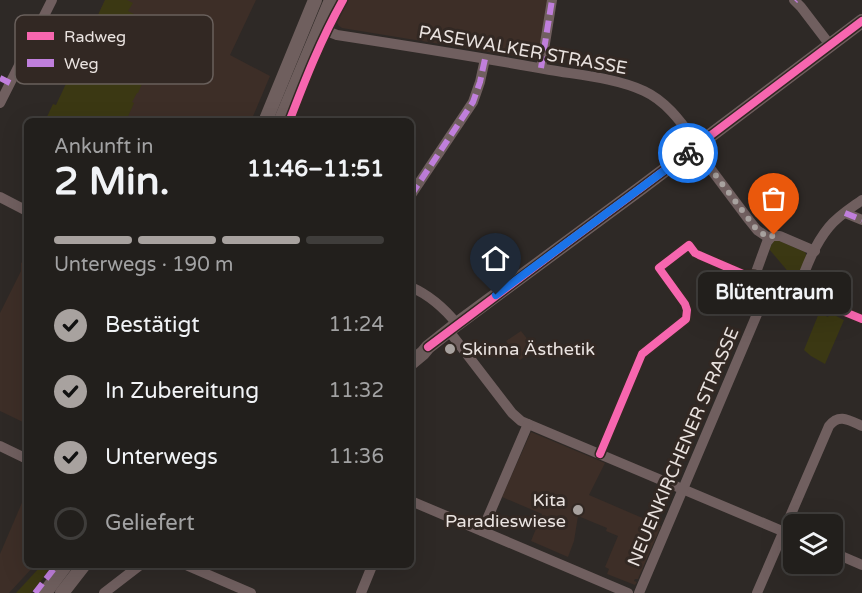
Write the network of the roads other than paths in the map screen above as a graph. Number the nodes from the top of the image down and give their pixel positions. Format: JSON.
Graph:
{"nodes":[{"id":1,"x":52,"y":0,"type":"edge"},
{"id":2,"x":315,"y":0,"type":"edge"},
{"id":3,"x":331,"y":0,"type":"edge"},
{"id":4,"x":552,"y":0,"type":"edge"},
{"id":5,"x":795,"y":0,"type":"edge"},
{"id":6,"x":43,"y":15,"type":"edge"},
{"id":7,"x":862,"y":21,"type":"edge"},
{"id":8,"x":319,"y":28,"type":"junction"},
{"id":9,"x":830,"y":45,"type":"junction"},
{"id":10,"x":485,"y":59,"type":"junction"},
{"id":11,"x":15,"y":64,"type":"edge"},
{"id":12,"x":541,"y":68,"type":"junction"},
{"id":13,"x":5,"y":81,"type":"edge"},
{"id":14,"x":0,"y":103,"type":"edge"},
{"id":15,"x":267,"y":118,"type":"edge"},
{"id":16,"x":282,"y":118,"type":"edge"},
{"id":17,"x":696,"y":147,"type":"junction"},
{"id":18,"x":414,"y":190,"type":"edge"},
{"id":19,"x":0,"y":197,"type":"edge"},
{"id":20,"x":862,"y":200,"type":"edge"},
{"id":21,"x":24,"y":209,"type":"edge"},
{"id":22,"x":845,"y":213,"type":"junction"},
{"id":23,"x":862,"y":220,"type":"edge"},
{"id":24,"x":769,"y":238,"type":"junction"},
{"id":25,"x":815,"y":251,"type":"junction"},
{"id":26,"x":755,"y":274,"type":"junction"},
{"id":27,"x":771,"y":281,"type":"junction"},
{"id":28,"x":414,"y":289,"type":"edge"},
{"id":29,"x":797,"y":292,"type":"junction"},
{"id":30,"x":862,"y":319,"type":"edge"},
{"id":31,"x":453,"y":328,"type":"junction"},
{"id":32,"x":428,"y":347,"type":"junction"},
{"id":33,"x":414,"y":354,"type":"edge"},
{"id":34,"x":414,"y":360,"type":"edge"},
{"id":35,"x":528,"y":424,"type":"junction"},
{"id":36,"x":862,"y":426,"type":"edge"},
{"id":37,"x":0,"y":446,"type":"edge"},
{"id":38,"x":600,"y":454,"type":"junction"},
{"id":39,"x":24,"y":458,"type":"edge"},
{"id":40,"x":683,"y":489,"type":"junction"},
{"id":41,"x":414,"y":502,"type":"edge"},
{"id":42,"x":797,"y":514,"type":"edge"},
{"id":43,"x":482,"y":531,"type":"junction"},
{"id":44,"x":783,"y":531,"type":"edge"},
{"id":45,"x":783,"y":545,"type":"edge"},
{"id":46,"x":843,"y":557,"type":"edge"},
{"id":47,"x":862,"y":565,"type":"edge"},
{"id":48,"x":64,"y":568,"type":"edge"},
{"id":49,"x":81,"y":568,"type":"edge"},
{"id":50,"x":136,"y":568,"type":"edge"},
{"id":51,"x":193,"y":568,"type":"edge"},
{"id":52,"x":371,"y":568,"type":"edge"},
{"id":53,"x":45,"y":593,"type":"edge"},
{"id":54,"x":62,"y":593,"type":"edge"},
{"id":55,"x":104,"y":593,"type":"edge"},
{"id":56,"x":251,"y":593,"type":"edge"},
{"id":57,"x":361,"y":593,"type":"edge"},
{"id":58,"x":628,"y":593,"type":"edge"},
{"id":59,"x":639,"y":593,"type":"edge"},
{"id":60,"x":758,"y":593,"type":"edge"}],
"edges":[{"from":1,"to":6,"type":"street"},
{"from":2,"to":15,"type":"main road"},
{"from":3,"to":8,"type":"main road"},
{"from":4,"to":12,"type":"street"},
{"from":5,"to":9,"type":"street"},
{"from":7,"to":9,"type":"main road"},
{"from":8,"to":10,"type":"street","name":"PASEWALKER STRASSE"},
{"from":8,"to":16,"type":"main road"},
{"from":9,"to":17,"type":"main road"},
{"from":10,"to":12,"type":"street","name":"PASEWALKER STRASSE"},
{"from":10,"to":18,"type":"street"},
{"from":11,"to":13,"type":"street"},
{"from":12,"to":17,"type":"street","name":"PASEWALKER STRASSE"},
{"from":13,"to":14,"type":"street"},
{"from":17,"to":24,"type":"street","name":"PASEWALKER STRASSE"},
{"from":17,"to":31,"type":"main road"},
{"from":19,"to":21,"type":"street"},
{"from":20,"to":22,"type":"street"},
{"from":22,"to":23,"type":"street"},
{"from":22,"to":25,"type":"street"},
{"from":24,"to":25,"type":"street"},
{"from":24,"to":26,"type":"street"},
{"from":25,"to":29,"type":"street"},
{"from":26,"to":27,"type":"street"},
{"from":26,"to":38,"type":"street"},
{"from":27,"to":29,"type":"street"},
{"from":27,"to":40,"type":"street","name":"NEUENKIRCHENER STRASSE"},
{"from":28,"to":31,"type":"street"},
{"from":29,"to":30,"type":"street"},
{"from":31,"to":32,"type":"main road"},
{"from":31,"to":35,"type":"street"},
{"from":32,"to":33,"type":"main road"},
{"from":32,"to":34,"type":"main road"},
{"from":35,"to":38,"type":"street"},
{"from":35,"to":43,"type":"street"},
{"from":36,"to":42,"type":"street"},
{"from":37,"to":39,"type":"street"},
{"from":38,"to":40,"type":"street"},
{"from":40,"to":44,"type":"street"},
{"from":40,"to":59,"type":"street","name":"NEUENKIRCHENER STRASSE"},
{"from":41,"to":43,"type":"street"},
{"from":43,"to":58,"type":"street"},
{"from":45,"to":60,"type":"street"},
{"from":46,"to":47,"type":"street"},
{"from":48,"to":53,"type":"main road"},
{"from":49,"to":54,"type":"main road"},
{"from":50,"to":55,"type":"street"},
{"from":51,"to":56,"type":"street"},
{"from":52,"to":57,"type":"street"}]}
